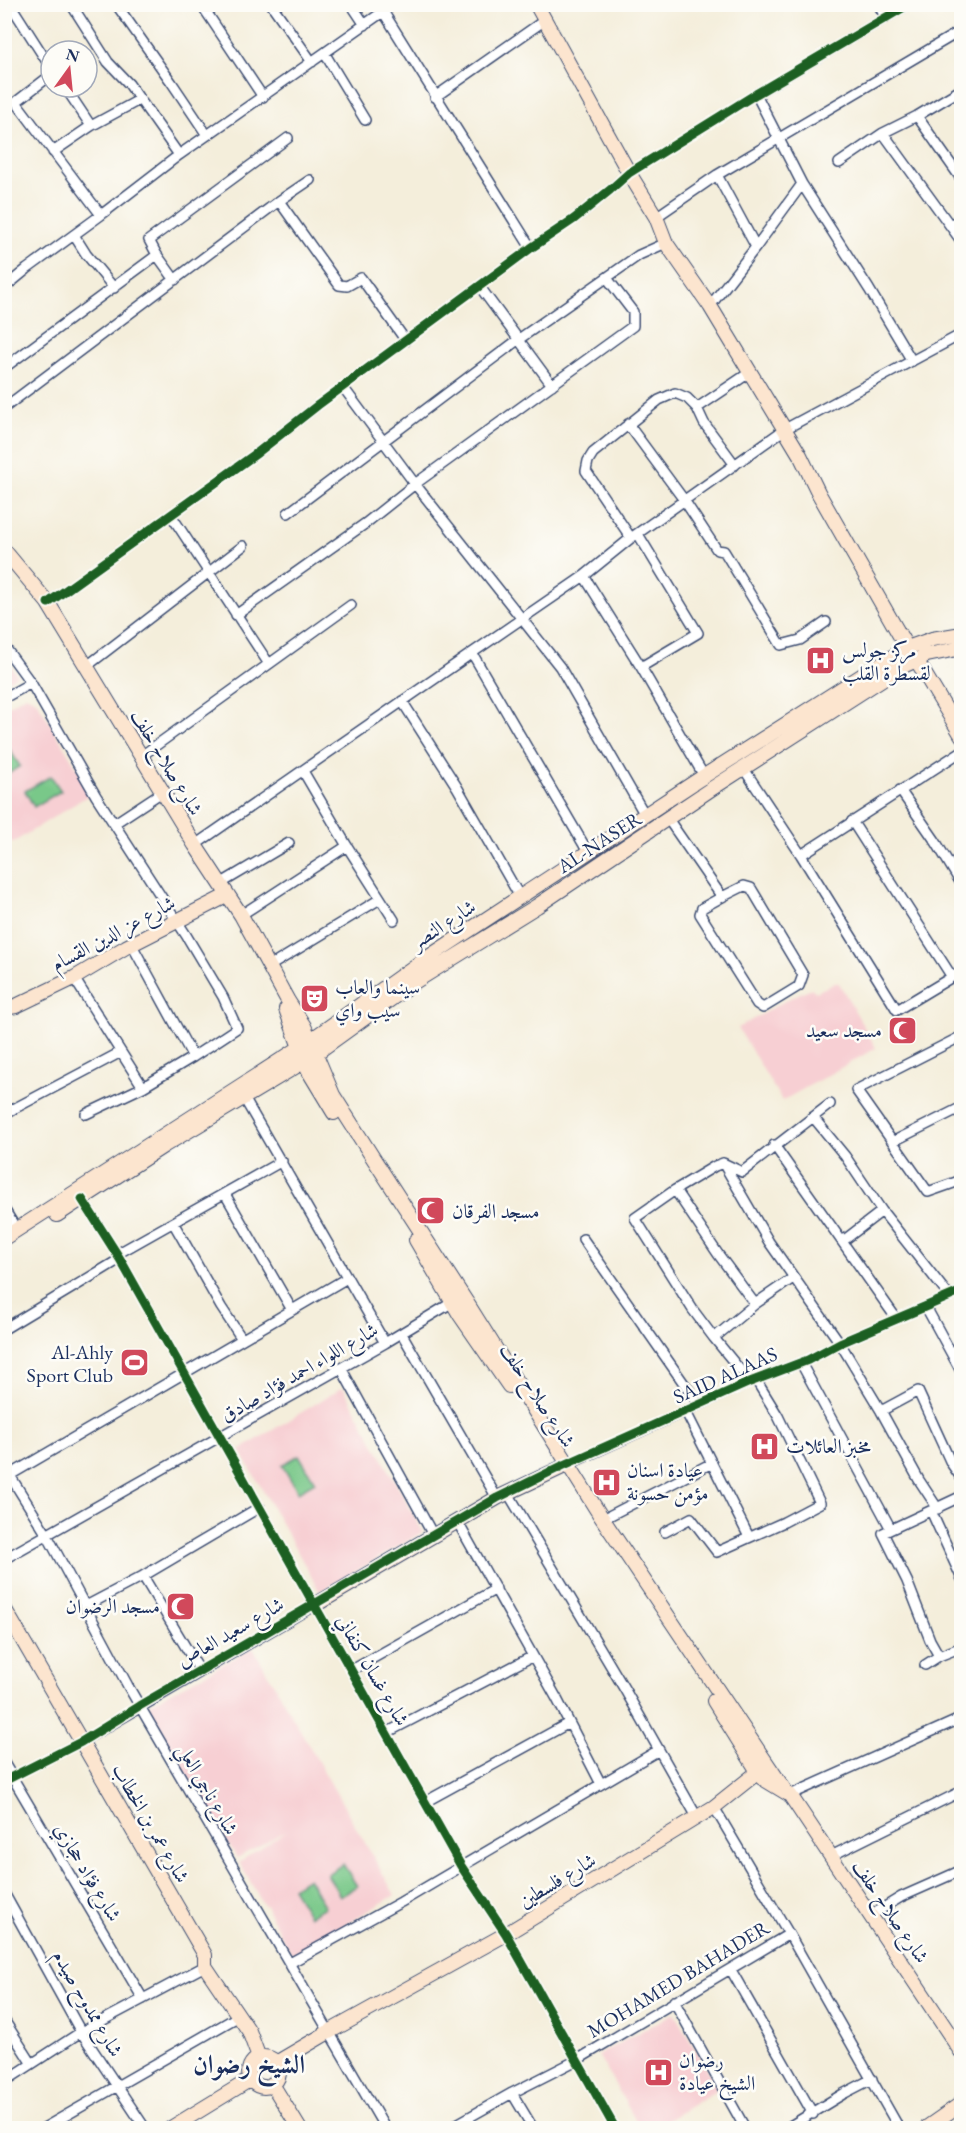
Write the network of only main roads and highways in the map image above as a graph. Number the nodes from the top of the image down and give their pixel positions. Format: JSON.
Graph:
{"nodes":[{"id":1,"x":536,"y":4,"type":"edge"},
{"id":2,"x":4,"y":550,"type":"edge"},
{"id":3,"x":962,"y":634,"type":"edge"},
{"id":4,"x":907,"y":648,"type":"junction"},
{"id":5,"x":962,"y":648,"type":"edge"},
{"id":6,"x":917,"y":661,"type":"junction"},
{"id":7,"x":962,"y":736,"type":"edge"},
{"id":8,"x":224,"y":890,"type":"junction"},
{"id":9,"x":10,"y":1007,"type":"edge"},
{"id":10,"x":4,"y":1017,"type":"edge"},
{"id":11,"x":309,"y":1046,"type":"junction"},
{"id":12,"x":305,"y":1061,"type":"junction"},
{"id":13,"x":8,"y":1236,"type":"edge"},
{"id":14,"x":565,"y":1465,"type":"junction"},
{"id":15,"x":317,"y":1603,"type":"road end"},
{"id":16,"x":4,"y":1608,"type":"edge"},
{"id":17,"x":758,"y":1772,"type":"junction"},
{"id":18,"x":788,"y":1794,"type":"junction"},
{"id":19,"x":961,"y":2053,"type":"edge"},
{"id":20,"x":259,"y":2058,"type":"junction"},
{"id":21,"x":276,"y":2064,"type":"junction"},
{"id":22,"x":251,"y":2079,"type":"junction"},
{"id":23,"x":273,"y":2084,"type":"junction"},
{"id":24,"x":962,"y":2103,"type":"edge"},
{"id":25,"x":171,"y":2128,"type":"edge"},
{"id":26,"x":299,"y":2128,"type":"edge"},
{"id":27,"x":926,"y":2128,"type":"edge"}],
"edges":[{"from":1,"to":4,"type":"main road"},
{"from":2,"to":8,"type":"main road","name":"شارع صلاح خلف"},
{"from":3,"to":4,"type":"main road","name":"شارع النصر"},
{"from":4,"to":11,"type":"main road","name":"شارع النصر"},
{"from":5,"to":6,"type":"main road","name":"AL-NASER"},
{"from":6,"to":7,"type":"main road"},
{"from":6,"to":11,"type":"main road","name":"AL-NASER"},
{"from":8,"to":9,"type":"main road","name":"شارع عز الدين القسام"},
{"from":8,"to":11,"type":"main road","name":"شارع صلاح خلف"},
{"from":9,"to":10,"type":"main road","name":"شارع عز الدين القسام"},
{"from":11,"to":12,"type":"main road","name":"AL-NASER"},
{"from":11,"to":13,"type":"main road","name":"شارع النصر"},
{"from":11,"to":14,"type":"main road","name":"شارع صلاح خلف"},
{"from":12,"to":13,"type":"main road"},
{"from":12,"to":14,"type":"main road","name":"شارع صلاح خلف"},
{"from":14,"to":15,"type":"main road","name":"شارع سعيد العاص"},
{"from":14,"to":17,"type":"main road","name":"شارع صلاح خلف"},
{"from":14,"to":18,"type":"main road","name":"شارع صلاح خلف"},
{"from":16,"to":20,"type":"main road","name":"شارع عمر بن الخطاب"},
{"from":17,"to":18,"type":"main road","name":"شارع صلاح خلف"},
{"from":17,"to":21,"type":"main road","name":"شارع فلسطين"},
{"from":18,"to":19,"type":"main road","name":"شارع صلاح خلف"},
{"from":20,"to":21,"type":"main road"},
{"from":20,"to":22,"type":"main road"},
{"from":21,"to":23,"type":"main road"},
{"from":22,"to":23,"type":"main road"},
{"from":22,"to":25,"type":"main road"},
{"from":23,"to":26,"type":"main road"},
{"from":24,"to":27,"type":"main road"}]}
